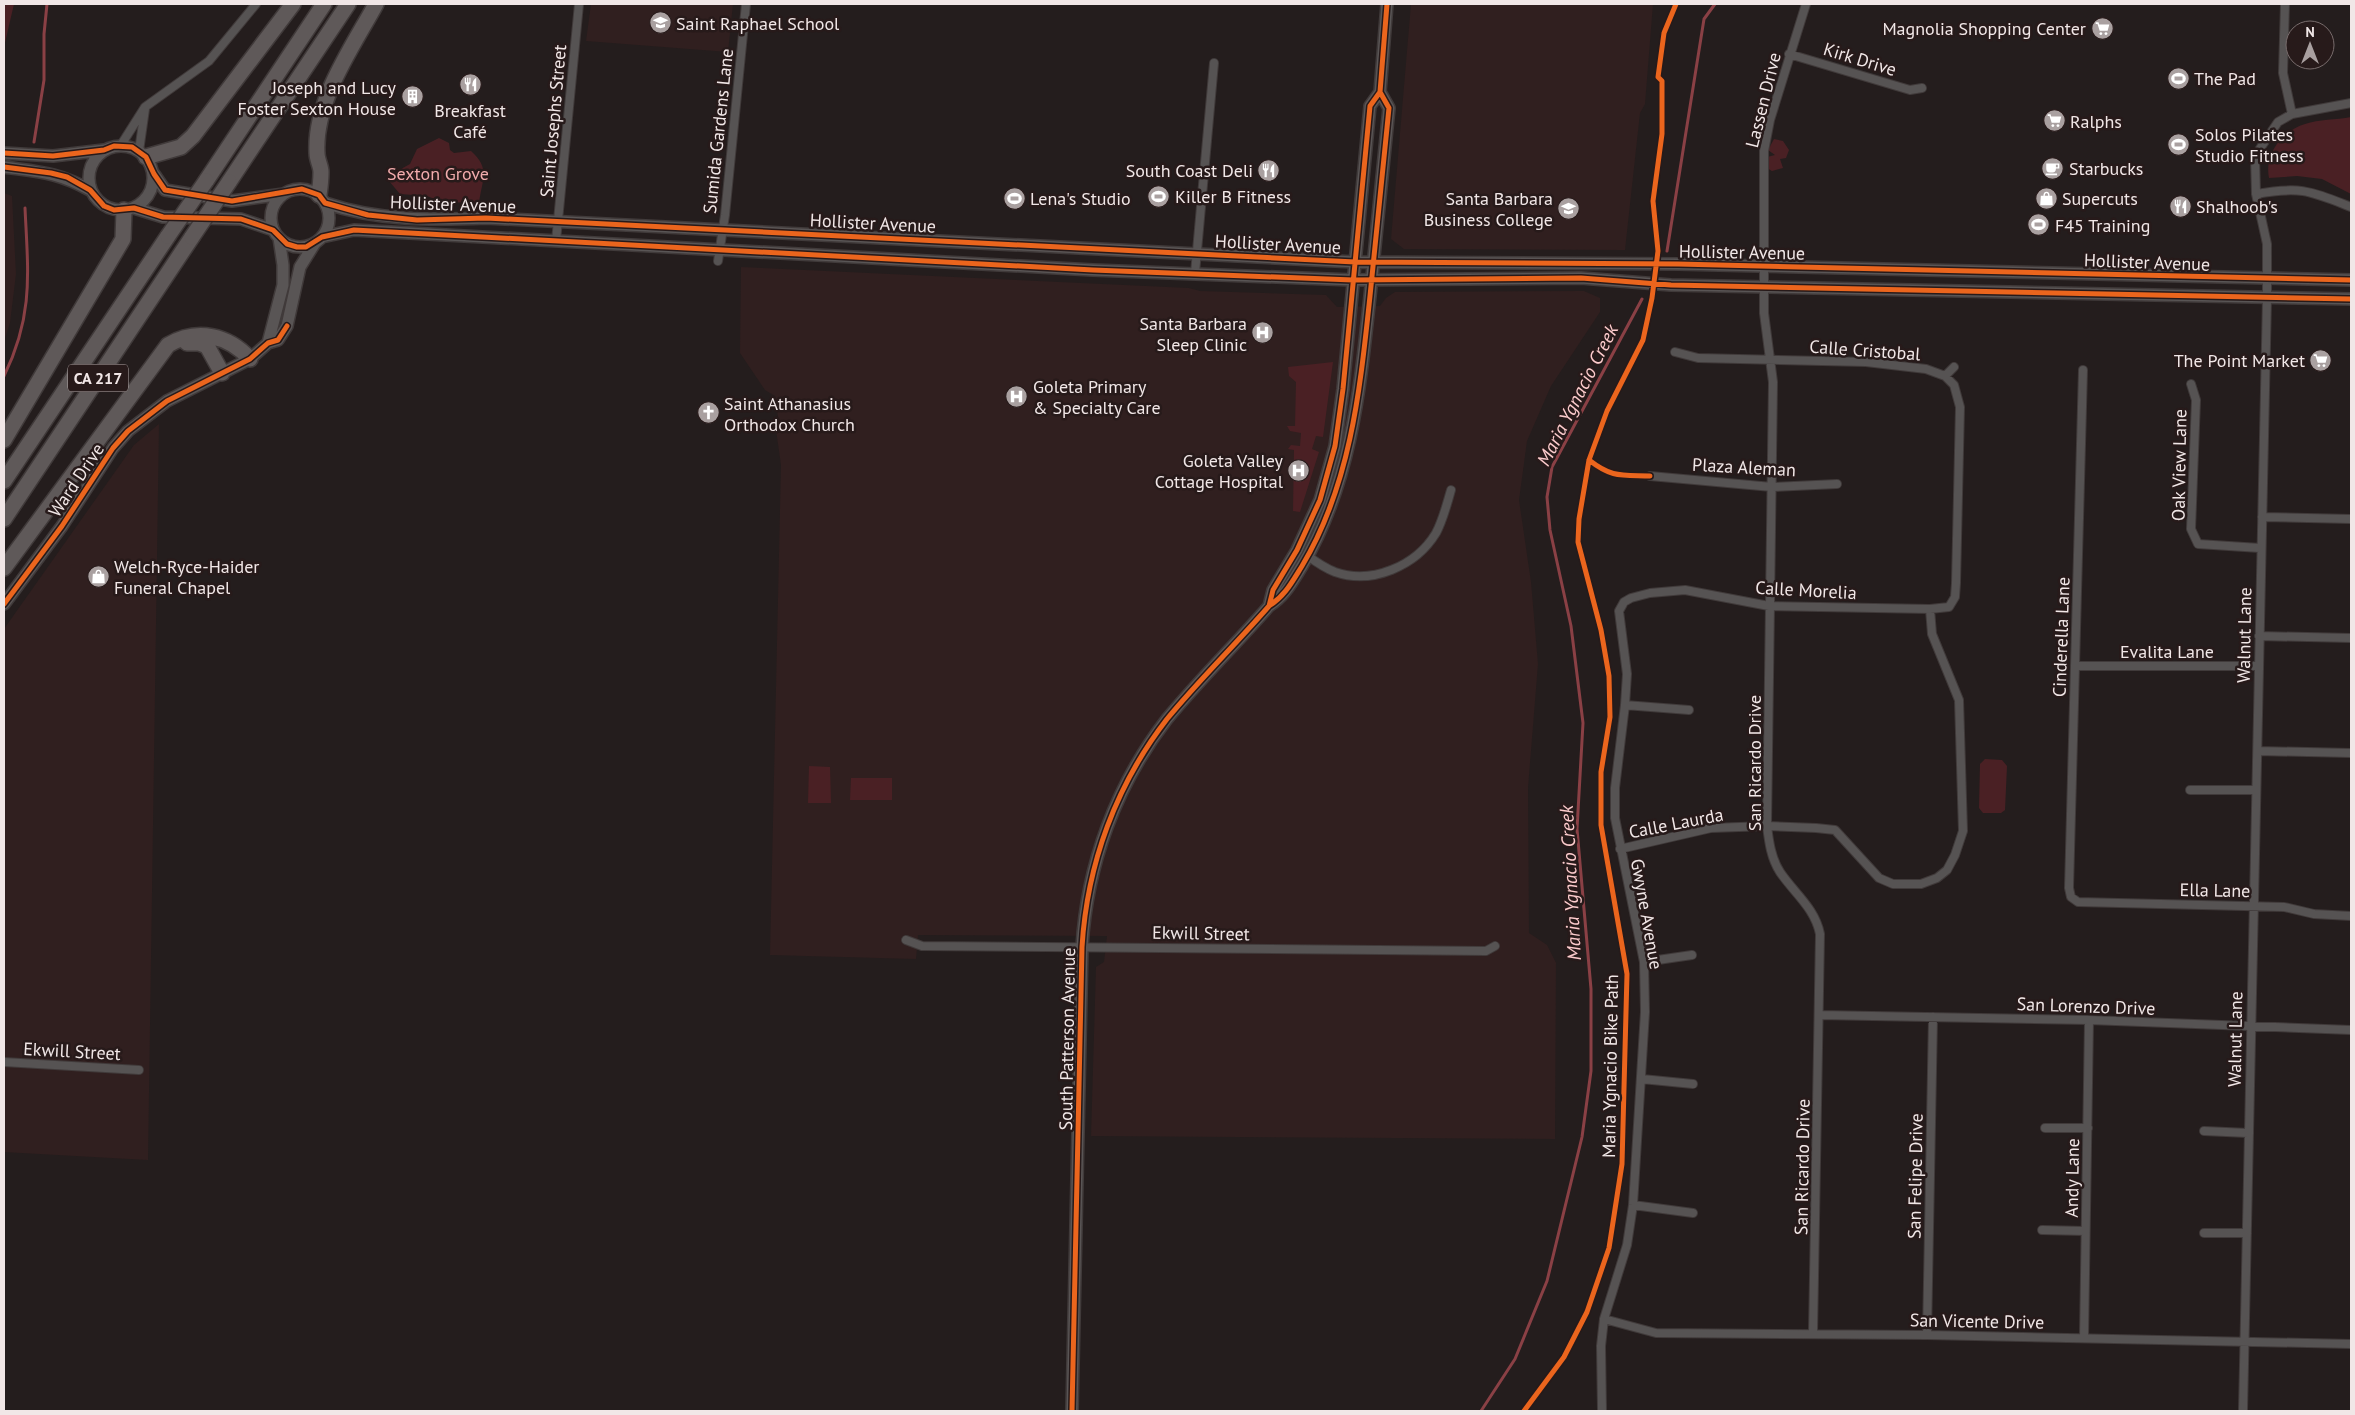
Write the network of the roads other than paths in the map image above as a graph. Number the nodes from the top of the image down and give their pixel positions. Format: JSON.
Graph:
{"nodes":[{"id":1,"x":256,"y":4,"type":"edge"},
{"id":2,"x":293,"y":4,"type":"edge"},
{"id":3,"x":324,"y":4,"type":"edge"},
{"id":4,"x":348,"y":4,"type":"edge"},
{"id":5,"x":376,"y":4,"type":"edge"},
{"id":6,"x":579,"y":4,"type":"edge"},
{"id":7,"x":746,"y":4,"type":"edge"},
{"id":8,"x":1387,"y":4,"type":"edge"},
{"id":9,"x":1806,"y":4,"type":"edge"},
{"id":10,"x":2285,"y":4,"type":"edge"},
{"id":11,"x":1789,"y":54,"type":"junction"},
{"id":12,"x":1214,"y":63,"type":"dead end"},
{"id":13,"x":1922,"y":88,"type":"dead end"},
{"id":14,"x":1380,"y":92,"type":"junction"},
{"id":15,"x":2351,"y":103,"type":"edge"},
{"id":16,"x":145,"y":107,"type":"junction"},
{"id":17,"x":2292,"y":114,"type":"junction"},
{"id":18,"x":121,"y":146,"type":"junction"},
{"id":19,"x":104,"y":150,"type":"junction"},
{"id":20,"x":4,"y":153,"type":"edge"},
{"id":21,"x":143,"y":154,"type":"junction"},
{"id":22,"x":4,"y":167,"type":"edge"},
{"id":23,"x":154,"y":174,"type":"junction"},
{"id":24,"x":90,"y":190,"type":"junction"},
{"id":25,"x":284,"y":194,"type":"junction"},
{"id":26,"x":2256,"y":194,"type":"junction"},
{"id":27,"x":322,"y":199,"type":"junction"},
{"id":28,"x":2351,"y":207,"type":"edge"},
{"id":29,"x":129,"y":209,"type":"junction"},
{"id":30,"x":558,"y":222,"type":"junction"},
{"id":31,"x":722,"y":229,"type":"junction"},
{"id":32,"x":276,"y":234,"type":"junction"},
{"id":33,"x":319,"y":240,"type":"junction"},
{"id":34,"x":556,"y":241,"type":"junction"},
{"id":35,"x":719,"y":248,"type":"junction"},
{"id":36,"x":1196,"y":254,"type":"junction"},
{"id":37,"x":718,"y":261,"type":"dead end"},
{"id":38,"x":1356,"y":262,"type":"junction"},
{"id":39,"x":1374,"y":262,"type":"junction"},
{"id":40,"x":1764,"y":266,"type":"junction"},
{"id":41,"x":1195,"y":273,"type":"junction"},
{"id":42,"x":2267,"y":279,"type":"junction"},
{"id":43,"x":1353,"y":280,"type":"junction"},
{"id":44,"x":1372,"y":280,"type":"junction"},
{"id":45,"x":2351,"y":280,"type":"edge"},
{"id":46,"x":1764,"y":287,"type":"junction"},
{"id":47,"x":2267,"y":298,"type":"junction"},
{"id":48,"x":2351,"y":300,"type":"edge"},
{"id":49,"x":268,"y":343,"type":"junction"},
{"id":50,"x":164,"y":351,"type":"junction"},
{"id":51,"x":1675,"y":352,"type":"dead end"},
{"id":52,"x":250,"y":359,"type":"junction"},
{"id":53,"x":1770,"y":360,"type":"junction"},
{"id":54,"x":1954,"y":367,"type":"dead end"},
{"id":55,"x":2083,"y":370,"type":"dead end"},
{"id":56,"x":222,"y":373,"type":"junction"},
{"id":57,"x":1945,"y":376,"type":"junction"},
{"id":58,"x":2190,"y":384,"type":"dead end"},
{"id":59,"x":4,"y":440,"type":"edge"},
{"id":60,"x":1650,"y":476,"type":"dead end"},
{"id":61,"x":4,"y":481,"type":"edge"},
{"id":62,"x":1837,"y":484,"type":"dead end"},
{"id":63,"x":1772,"y":488,"type":"junction"},
{"id":64,"x":1451,"y":490,"type":"dead end"},
{"id":65,"x":2262,"y":517,"type":"junction"},
{"id":66,"x":4,"y":519,"type":"edge"},
{"id":67,"x":2351,"y":519,"type":"edge"},
{"id":68,"x":2260,"y":548,"type":"junction"},
{"id":69,"x":1308,"y":556,"type":"junction"},
{"id":70,"x":4,"y":568,"type":"edge"},
{"id":71,"x":1624,"y":602,"type":"joint"},
{"id":72,"x":4,"y":604,"type":"edge"},
{"id":73,"x":1269,"y":606,"type":"junction"},
{"id":74,"x":1769,"y":606,"type":"junction"},
{"id":75,"x":1930,"y":609,"type":"junction"},
{"id":76,"x":2259,"y":636,"type":"junction"},
{"id":77,"x":2351,"y":638,"type":"edge"},
{"id":78,"x":2076,"y":666,"type":"junction"},
{"id":79,"x":2259,"y":666,"type":"junction"},
{"id":80,"x":1626,"y":705,"type":"junction"},
{"id":81,"x":1689,"y":710,"type":"dead end"},
{"id":82,"x":2258,"y":751,"type":"junction"},
{"id":83,"x":2351,"y":754,"type":"edge"},
{"id":84,"x":2190,"y":790,"type":"dead end"},
{"id":85,"x":2256,"y":790,"type":"junction"},
{"id":86,"x":1767,"y":826,"type":"junction"},
{"id":87,"x":1620,"y":848,"type":"junction"},
{"id":88,"x":2078,"y":902,"type":"joint"},
{"id":89,"x":2254,"y":906,"type":"junction"},
{"id":90,"x":2351,"y":916,"type":"edge"},
{"id":91,"x":906,"y":940,"type":"dead end"},
{"id":92,"x":1495,"y":946,"type":"dead end"},
{"id":93,"x":1082,"y":947,"type":"junction"},
{"id":94,"x":1692,"y":956,"type":"dead end"},
{"id":95,"x":1644,"y":962,"type":"junction"},
{"id":96,"x":1819,"y":1015,"type":"junction"},
{"id":97,"x":1933,"y":1017,"type":"junction"},
{"id":98,"x":2089,"y":1020,"type":"junction"},
{"id":99,"x":2250,"y":1026,"type":"junction"},
{"id":100,"x":2351,"y":1030,"type":"edge"},
{"id":101,"x":4,"y":1062,"type":"edge"},
{"id":102,"x":139,"y":1070,"type":"dead end"},
{"id":103,"x":1642,"y":1079,"type":"junction"},
{"id":104,"x":1693,"y":1084,"type":"dead end"},
{"id":105,"x":2045,"y":1128,"type":"dead end"},
{"id":106,"x":2088,"y":1128,"type":"junction"},
{"id":107,"x":2204,"y":1131,"type":"dead end"},
{"id":108,"x":2248,"y":1133,"type":"junction"},
{"id":109,"x":1633,"y":1205,"type":"junction"},
{"id":110,"x":1693,"y":1214,"type":"dead end"},
{"id":111,"x":2042,"y":1230,"type":"dead end"},
{"id":112,"x":2085,"y":1231,"type":"junction"},
{"id":113,"x":2204,"y":1233,"type":"dead end"},
{"id":114,"x":2247,"y":1233,"type":"junction"},
{"id":115,"x":1604,"y":1319,"type":"junction"},
{"id":116,"x":1814,"y":1334,"type":"junction"},
{"id":117,"x":1927,"y":1335,"type":"junction"},
{"id":118,"x":2084,"y":1338,"type":"junction"},
{"id":119,"x":2245,"y":1342,"type":"junction"},
{"id":120,"x":2351,"y":1344,"type":"edge"},
{"id":121,"x":1072,"y":1411,"type":"edge"},
{"id":122,"x":1602,"y":1411,"type":"edge"},
{"id":123,"x":2243,"y":1411,"type":"edge"}],
"edges":[{"from":1,"to":16,"type":"street"},
{"from":2,"to":21,"type":"highway"},
{"from":3,"to":61,"type":"highway","number":"CA 217","bridge":true},
{"from":4,"to":66,"type":"highway","number":"CA 217","bridge":true},
{"from":5,"to":27,"type":"highway"},
{"from":6,"to":30,"type":"street","name":"Saint Josephs Street"},
{"from":7,"to":31,"type":"street","name":"Sumida Gardens Lane"},
{"from":8,"to":14,"type":"main road","name":"South Patterson Avenue"},
{"from":9,"to":11,"type":"street","name":"Lassen Drive"},
{"from":10,"to":17,"type":"street"},
{"from":11,"to":13,"type":"street","name":"Kirk Drive"},
{"from":11,"to":40,"type":"street","name":"Lassen Drive"},
{"from":12,"to":36,"type":"street"},
{"from":14,"to":38,"type":"main road","name":"South Patterson Avenue"},
{"from":14,"to":39,"type":"main road","name":"South Patterson Avenue"},
{"from":15,"to":17,"type":"street","name":"Walnut Lane"},
{"from":16,"to":18,"type":"street"},
{"from":16,"to":21,"type":"street"},
{"from":17,"to":26,"type":"street","name":"Walnut Lane"},
{"from":18,"to":19,"type":"main road"},
{"from":18,"to":21,"type":"main road"},
{"from":19,"to":20,"type":"main road"},
{"from":19,"to":24,"type":"main road"},
{"from":21,"to":23,"type":"main road"},
{"from":22,"to":24,"type":"main road"},
{"from":23,"to":25,"type":"main road"},
{"from":23,"to":29,"type":"main road"},
{"from":24,"to":29,"type":"main road"},
{"from":25,"to":27,"type":"main road"},
{"from":25,"to":32,"type":"main road"},
{"from":26,"to":28,"type":"street"},
{"from":26,"to":42,"type":"street","name":"Walnut Lane"},
{"from":27,"to":30,"type":"main road","name":"Hollister Avenue"},
{"from":27,"to":33,"type":"main road"},
{"from":29,"to":32,"type":"main road"},
{"from":29,"to":59,"type":"highway"},
{"from":30,"to":31,"type":"main road","name":"Hollister Avenue"},
{"from":30,"to":34,"type":"street","name":"Saint Josephs Street"},
{"from":31,"to":35,"type":"street","name":"Sumida Gardens Lane"},
{"from":31,"to":36,"type":"main road","name":"Hollister Avenue"},
{"from":32,"to":33,"type":"main road"},
{"from":32,"to":49,"type":"main road"},
{"from":33,"to":34,"type":"main road","name":"Hollister Avenue"},
{"from":33,"to":49,"type":"main road","name":"Ward Drive"},
{"from":34,"to":35,"type":"main road","name":"Hollister Avenue"},
{"from":35,"to":37,"type":"street","name":"Sumida Gardens Lane"},
{"from":35,"to":41,"type":"main road","name":"Hollister Avenue"},
{"from":36,"to":38,"type":"main road","name":"Hollister Avenue"},
{"from":36,"to":41,"type":"street"},
{"from":38,"to":39,"type":"main road","name":"Hollister Avenue"},
{"from":38,"to":43,"type":"main road","name":"South Patterson Avenue"},
{"from":39,"to":40,"type":"main road","name":"Hollister Avenue"},
{"from":39,"to":44,"type":"main road","name":"South Patterson Avenue"},
{"from":40,"to":42,"type":"main road","name":"Hollister Avenue"},
{"from":40,"to":46,"type":"street","name":"San Ricardo Drive"},
{"from":41,"to":43,"type":"main road","name":"Hollister Avenue"},
{"from":42,"to":45,"type":"main road","name":"Hollister Avenue"},
{"from":42,"to":47,"type":"street","name":"Walnut Lane"},
{"from":43,"to":44,"type":"main road","name":"Hollister Avenue"},
{"from":43,"to":73,"type":"main road","name":"South Patterson Avenue"},
{"from":44,"to":46,"type":"main road","name":"Hollister Avenue"},
{"from":44,"to":69,"type":"main road","name":"South Patterson Avenue"},
{"from":46,"to":47,"type":"main road","name":"Hollister Avenue"},
{"from":46,"to":53,"type":"street","name":"San Ricardo Drive"},
{"from":47,"to":48,"type":"main road","name":"Hollister Avenue"},
{"from":47,"to":65,"type":"street","name":"Walnut Lane"},
{"from":49,"to":52,"type":"main road","name":"Ward Drive"},
{"from":50,"to":52,"type":"highway"},
{"from":50,"to":56,"type":"highway"},
{"from":50,"to":70,"type":"highway"},
{"from":51,"to":53,"type":"street","name":"Calle Cristobal"},
{"from":52,"to":56,"type":"main road","name":"Ward Drive"},
{"from":53,"to":57,"type":"street","name":"Calle Cristobal"},
{"from":53,"to":63,"type":"street","name":"San Ricardo Drive"},
{"from":54,"to":57,"type":"street"},
{"from":55,"to":78,"type":"street","name":"Cinderella Lane"},
{"from":56,"to":72,"type":"main road","name":"Ward Drive"},
{"from":57,"to":75,"type":"street"},
{"from":58,"to":68,"type":"street","name":"Oak View Lane"},
{"from":60,"to":63,"type":"street","name":"Plaza Aleman"},
{"from":62,"to":63,"type":"street","name":"Plaza Aleman"},
{"from":63,"to":74,"type":"street","name":"San Ricardo Drive"},
{"from":64,"to":69,"type":"street"},
{"from":65,"to":67,"type":"street"},
{"from":65,"to":68,"type":"street","name":"Walnut Lane"},
{"from":68,"to":76,"type":"street","name":"Walnut Lane"},
{"from":69,"to":73,"type":"main road","name":"South Patterson Avenue"},
{"from":71,"to":74,"type":"street","name":"Calle Morelia"},
{"from":71,"to":80,"type":"street","name":"Gwyne Avenue"},
{"from":73,"to":93,"type":"main road","name":"South Patterson Avenue"},
{"from":74,"to":75,"type":"street","name":"Calle Morelia"},
{"from":74,"to":86,"type":"street","name":"San Ricardo Drive"},
{"from":75,"to":86,"type":"street","name":"Calle Laurda"},
{"from":76,"to":77,"type":"street"},
{"from":76,"to":79,"type":"street","name":"Walnut Lane"},
{"from":78,"to":79,"type":"street","name":"Evalita Lane"},
{"from":78,"to":88,"type":"street","name":"Cinderella Lane"},
{"from":79,"to":82,"type":"street","name":"Walnut Lane"},
{"from":80,"to":81,"type":"street"},
{"from":80,"to":87,"type":"street","name":"Gwyne Avenue"},
{"from":82,"to":83,"type":"street"},
{"from":82,"to":85,"type":"street","name":"Walnut Lane"},
{"from":84,"to":85,"type":"street"},
{"from":85,"to":89,"type":"street","name":"Walnut Lane"},
{"from":86,"to":87,"type":"street","name":"Calle Laurda"},
{"from":86,"to":96,"type":"street","name":"San Ricardo Drive"},
{"from":87,"to":95,"type":"street","name":"Gwyne Avenue"},
{"from":88,"to":89,"type":"street","name":"Ella Lane"},
{"from":89,"to":90,"type":"street","name":"Ella Lane"},
{"from":89,"to":99,"type":"street","name":"Walnut Lane"},
{"from":91,"to":93,"type":"street","name":"Ekwill Street"},
{"from":92,"to":93,"type":"street","name":"Ekwill Street"},
{"from":93,"to":121,"type":"main road","name":"South Patterson Avenue"},
{"from":94,"to":95,"type":"street"},
{"from":95,"to":103,"type":"street","name":"Gwyne Avenue"},
{"from":96,"to":97,"type":"street","name":"San Lorenzo Drive"},
{"from":96,"to":116,"type":"street","name":"San Ricardo Drive"},
{"from":97,"to":98,"type":"street","name":"San Lorenzo Drive"},
{"from":97,"to":117,"type":"street","name":"San Felipe Drive"},
{"from":98,"to":99,"type":"street","name":"San Lorenzo Drive"},
{"from":98,"to":106,"type":"street","name":"Andy Lane"},
{"from":99,"to":100,"type":"street","name":"San Lorenzo Drive"},
{"from":99,"to":108,"type":"street","name":"Walnut Lane"},
{"from":101,"to":102,"type":"street","name":"Ekwill Street"},
{"from":103,"to":104,"type":"street"},
{"from":103,"to":109,"type":"street","name":"Gwyne Avenue"},
{"from":105,"to":106,"type":"street"},
{"from":106,"to":112,"type":"street","name":"Andy Lane"},
{"from":107,"to":108,"type":"street"},
{"from":108,"to":114,"type":"street","name":"Walnut Lane"},
{"from":109,"to":110,"type":"street"},
{"from":109,"to":115,"type":"street","name":"Gwyne Avenue"},
{"from":111,"to":112,"type":"street"},
{"from":112,"to":118,"type":"street","name":"Andy Lane"},
{"from":113,"to":114,"type":"street"},
{"from":114,"to":119,"type":"street","name":"Walnut Lane"},
{"from":115,"to":116,"type":"street","name":"San Vicente Drive"},
{"from":115,"to":122,"type":"street","name":"Gwyne Avenue"},
{"from":116,"to":117,"type":"street","name":"San Vicente Drive"},
{"from":117,"to":118,"type":"street","name":"San Vicente Drive"},
{"from":118,"to":119,"type":"street","name":"San Vicente Drive"},
{"from":119,"to":120,"type":"street","name":"San Vicente Drive"},
{"from":119,"to":123,"type":"street","name":"Walnut Lane"}]}
